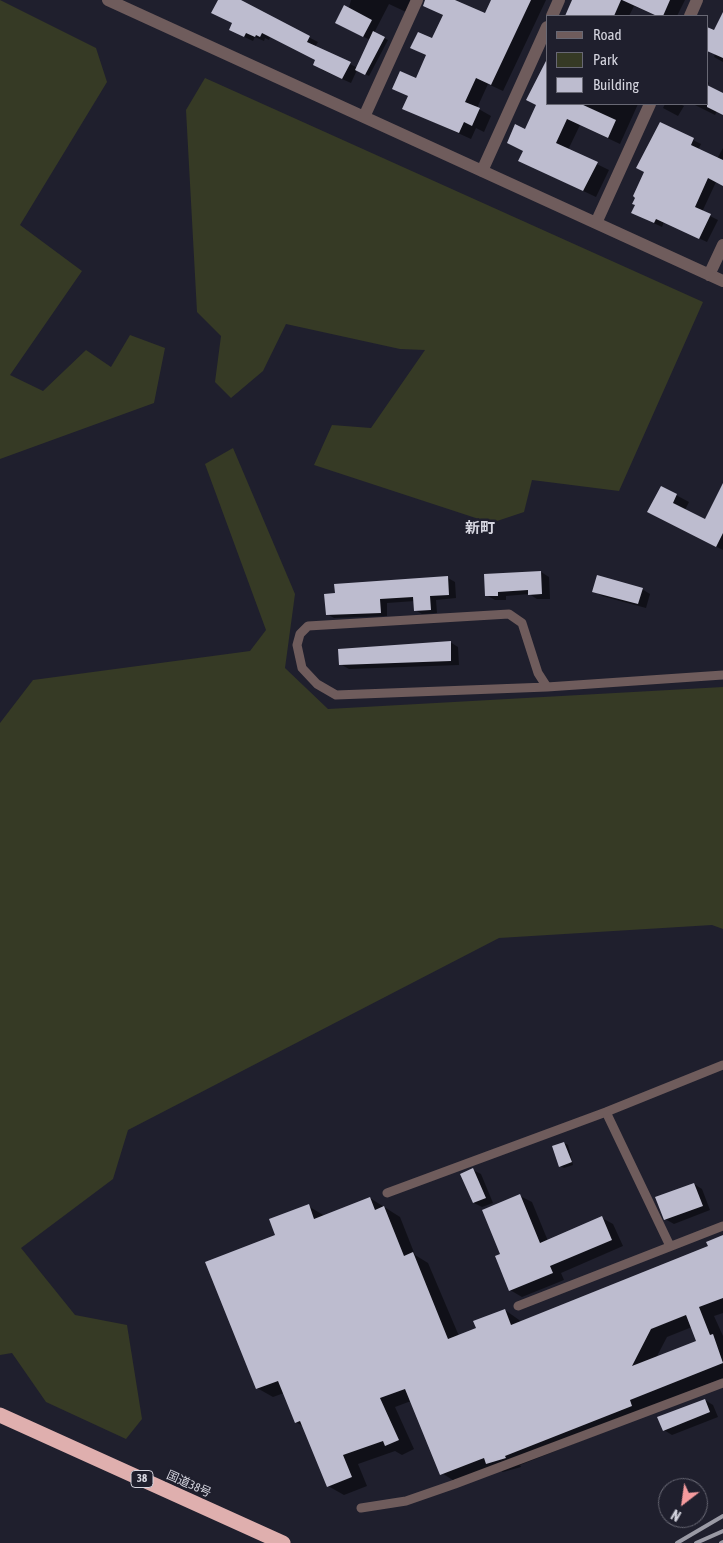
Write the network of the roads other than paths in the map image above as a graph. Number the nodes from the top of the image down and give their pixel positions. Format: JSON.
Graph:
{"nodes":[{"id":1,"x":108,"y":0,"type":"edge"},
{"id":2,"x":417,"y":0,"type":"edge"},
{"id":3,"x":559,"y":0,"type":"edge"},
{"id":4,"x":697,"y":0,"type":"edge"},
{"id":5,"x":132,"y":5,"type":"edge"},
{"id":6,"x":552,"y":15,"type":"edge"},
{"id":7,"x":690,"y":15,"type":"edge"},
{"id":8,"x":546,"y":29,"type":"edge"},
{"id":9,"x":650,"y":105,"type":"edge"},
{"id":10,"x":364,"y":117,"type":"junction"},
{"id":11,"x":482,"y":171,"type":"junction"},
{"id":12,"x":596,"y":223,"type":"junction"},
{"id":13,"x":723,"y":245,"type":"edge"},
{"id":14,"x":709,"y":275,"type":"junction"},
{"id":15,"x":723,"y":281,"type":"edge"},
{"id":16,"x":723,"y":675,"type":"edge"},
{"id":17,"x":547,"y":687,"type":"junction"},
{"id":18,"x":723,"y":1065,"type":"edge"},
{"id":19,"x":606,"y":1112,"type":"junction"},
{"id":20,"x":386,"y":1193,"type":"dead end"},
{"id":21,"x":723,"y":1226,"type":"edge"},
{"id":22,"x":670,"y":1246,"type":"junction"},
{"id":23,"x":518,"y":1306,"type":"dead end"},
{"id":24,"x":723,"y":1383,"type":"edge"},
{"id":25,"x":0,"y":1415,"type":"edge"},
{"id":26,"x":361,"y":1508,"type":"dead end"},
{"id":27,"x":283,"y":1543,"type":"edge"}],
"edges":[{"from":1,"to":5,"type":"street"},
{"from":2,"to":10,"type":"street"},
{"from":3,"to":6,"type":"street"},
{"from":4,"to":7,"type":"street"},
{"from":5,"to":10,"type":"street"},
{"from":8,"to":11,"type":"street"},
{"from":9,"to":12,"type":"street"},
{"from":10,"to":11,"type":"street"},
{"from":11,"to":12,"type":"street"},
{"from":12,"to":14,"type":"street"},
{"from":13,"to":14,"type":"street"},
{"from":14,"to":15,"type":"street"},
{"from":16,"to":17,"type":"lane"},
{"from":17,"to":17,"type":"lane"},
{"from":18,"to":19,"type":"lane"},
{"from":19,"to":20,"type":"lane"},
{"from":19,"to":22,"type":"lane"},
{"from":21,"to":22,"type":"lane"},
{"from":22,"to":23,"type":"lane"},
{"from":24,"to":26,"type":"lane"},
{"from":25,"to":27,"type":"highway","name":"国道38号","number":"38"}]}
